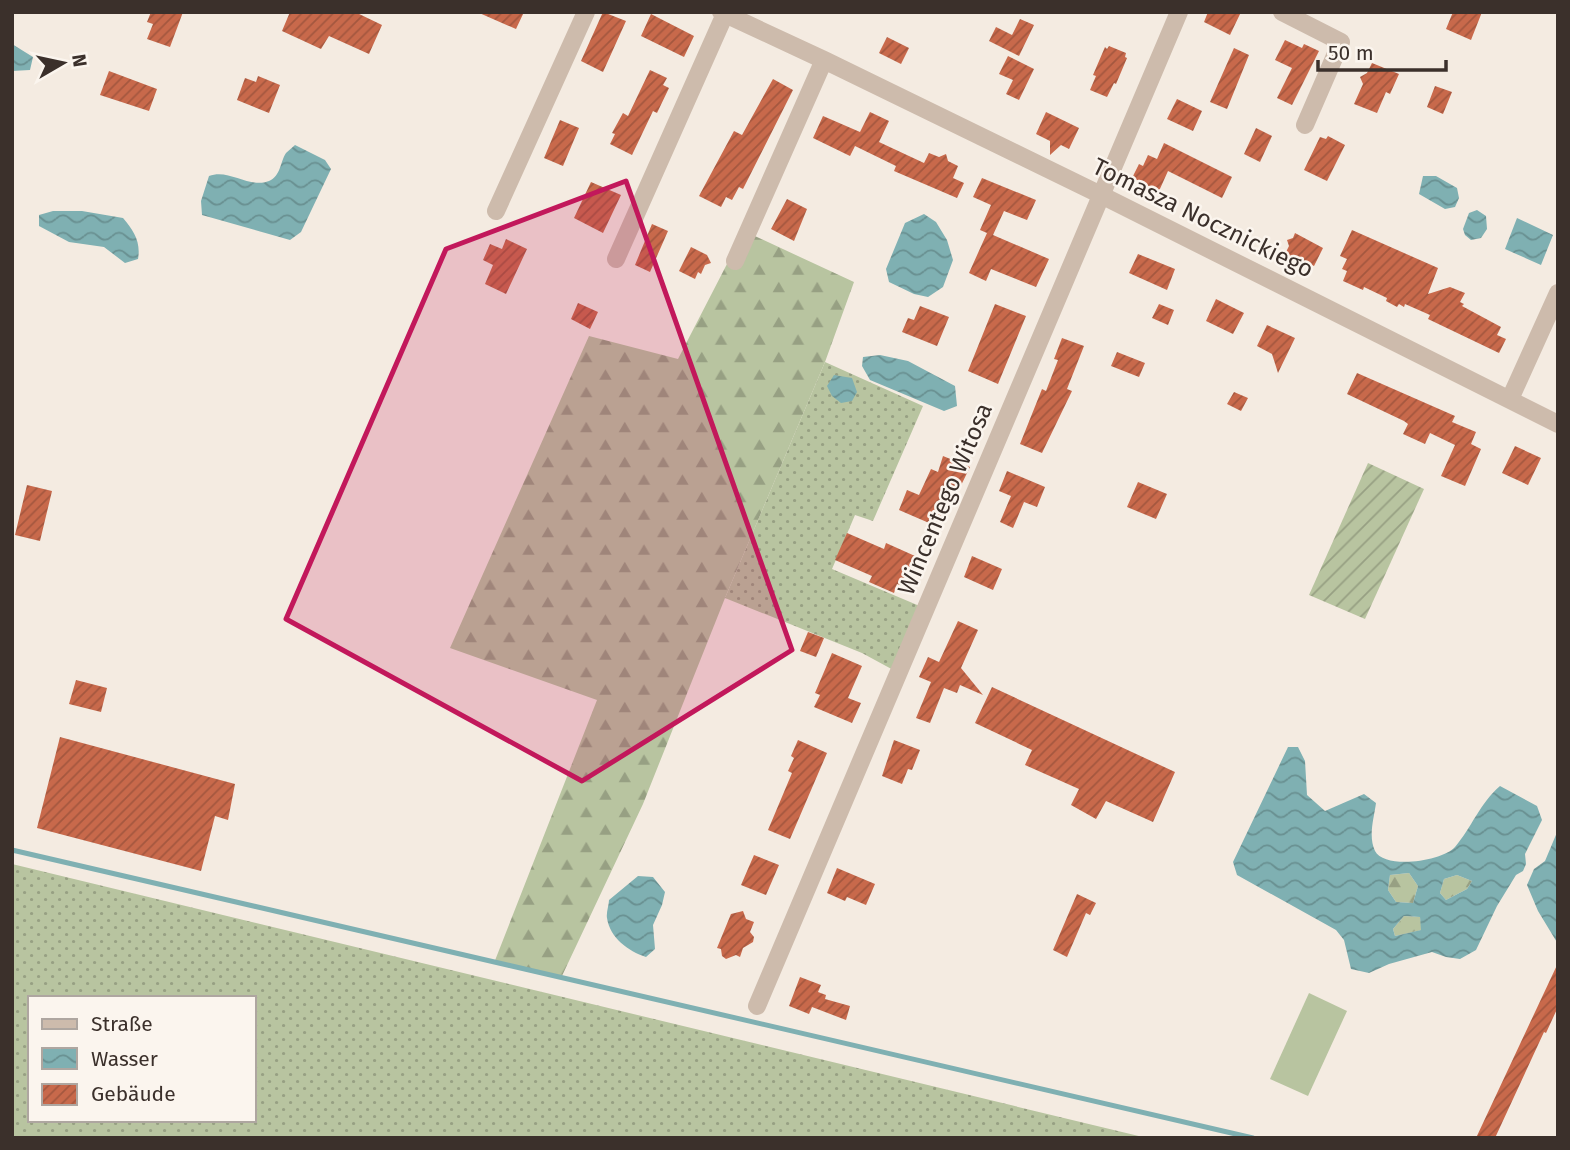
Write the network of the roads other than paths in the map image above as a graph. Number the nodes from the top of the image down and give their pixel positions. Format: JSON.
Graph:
{"nodes":[{"id":1,"x":586,"y":12,"type":"edge"},
{"id":2,"x":1179,"y":12,"type":"edge"},
{"id":3,"x":1282,"y":12,"type":"edge"},
{"id":4,"x":729,"y":14,"type":"edge"},
{"id":5,"x":824,"y":60,"type":"junction"},
{"id":6,"x":1305,"y":125,"type":"dead end"},
{"id":7,"x":1101,"y":195,"type":"junction"},
{"id":8,"x":496,"y":211,"type":"dead end"},
{"id":9,"x":616,"y":259,"type":"dead end"},
{"id":10,"x":735,"y":261,"type":"dead end"},
{"id":11,"x":1558,"y":293,"type":"edge"},
{"id":12,"x":1510,"y":400,"type":"junction"},
{"id":13,"x":1558,"y":424,"type":"edge"},
{"id":14,"x":757,"y":1006,"type":"dead end"}],
"edges":[{"from":1,"to":8,"type":"street"},
{"from":2,"to":7,"type":"street","name":"Wincentego Witosa"},
{"from":3,"to":6,"type":"street"},
{"from":4,"to":5,"type":"street","name":"Tomasza Nocznickiego"},
{"from":4,"to":9,"type":"street","name":"Tomasza Nocznickiego"},
{"from":5,"to":7,"type":"street","name":"Tomasza Nocznickiego"},
{"from":5,"to":10,"type":"street"},
{"from":7,"to":12,"type":"street","name":"Tomasza Nocznickiego"},
{"from":7,"to":14,"type":"street","name":"Wincentego Witosa"},
{"from":11,"to":12,"type":"street"},
{"from":12,"to":13,"type":"street","name":"Tomasza Nocznickiego"}]}
